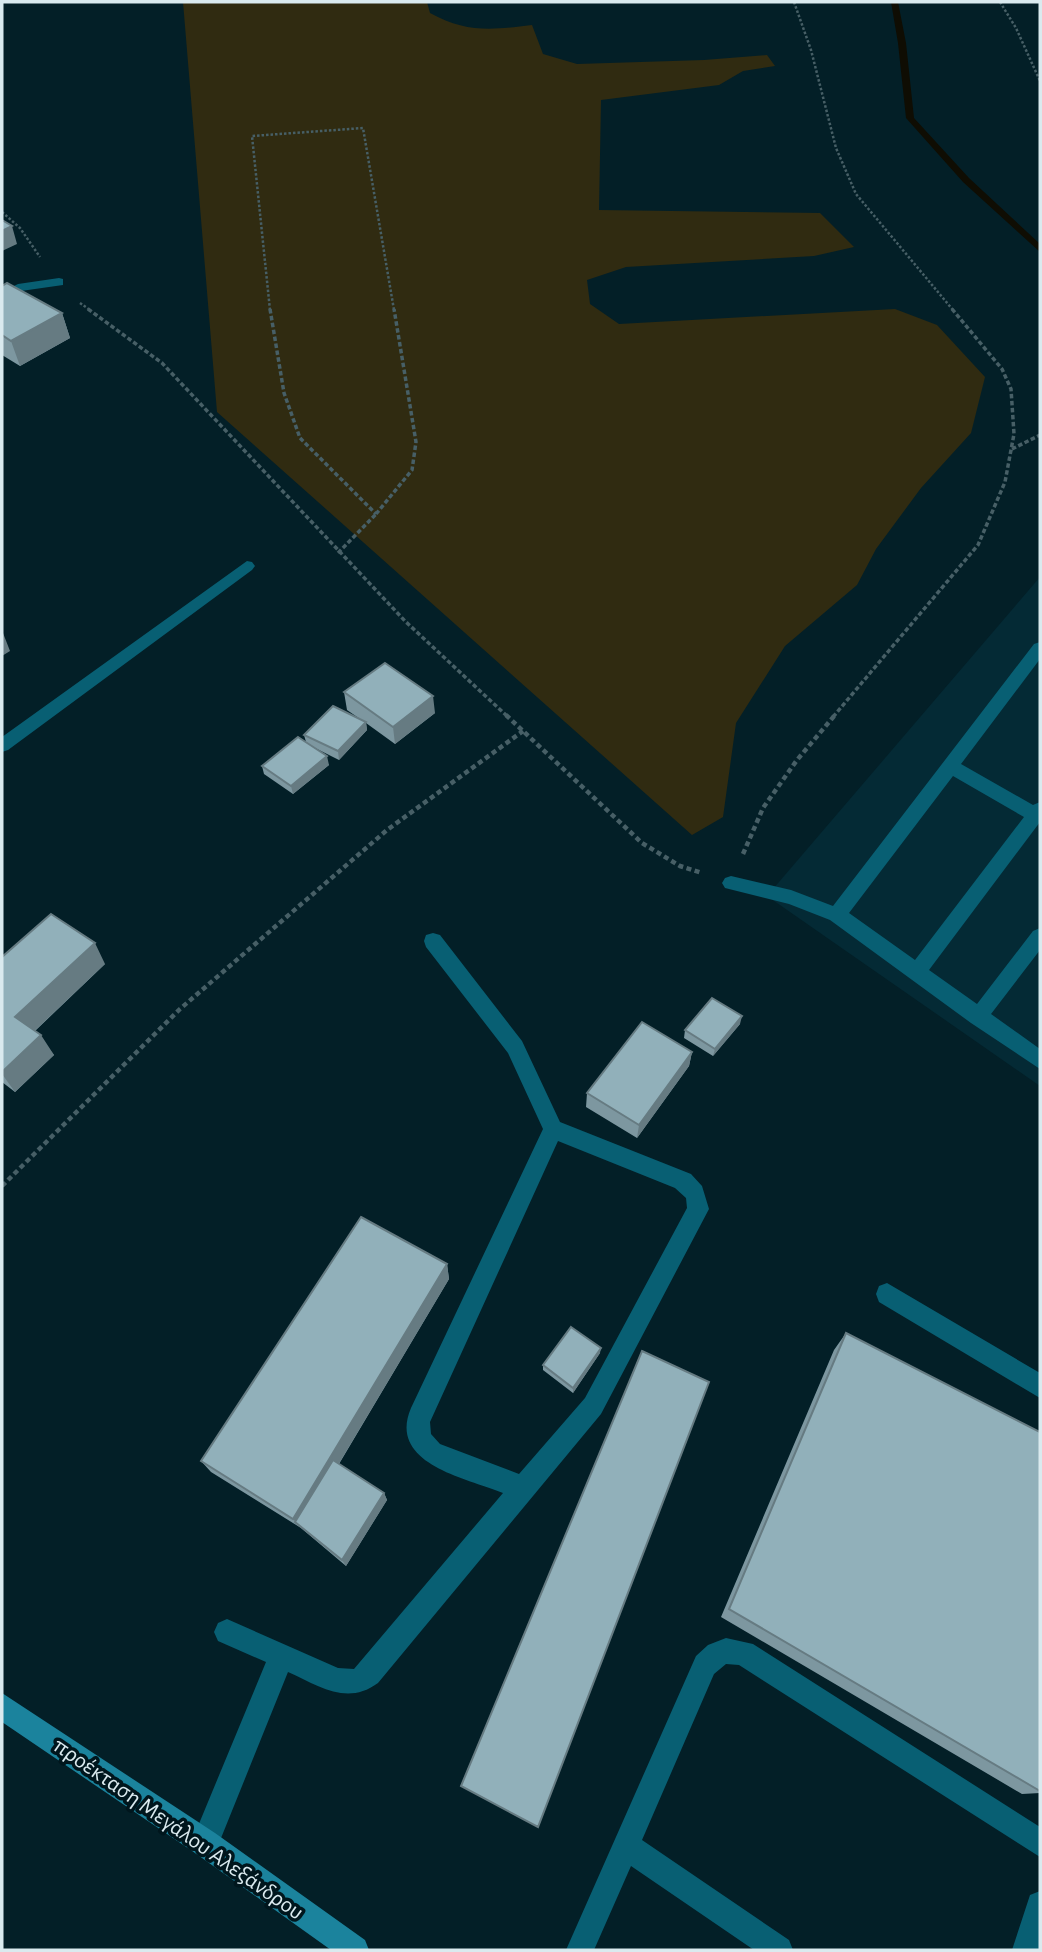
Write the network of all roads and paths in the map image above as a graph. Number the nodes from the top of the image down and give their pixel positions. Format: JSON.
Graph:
{"nodes":[{"id":1,"x":794,"y":2,"type":"edge"},
{"id":2,"x":1000,"y":2,"type":"edge"},
{"id":3,"x":1040,"y":81,"type":"edge"},
{"id":4,"x":2,"y":212,"type":"edge"},
{"id":5,"x":59,"y":282,"type":"junction"},
{"id":6,"x":2,"y":296,"type":"edge"},
{"id":7,"x":1040,"y":435,"type":"edge"},
{"id":8,"x":1012,"y":450,"type":"junction"},
{"id":9,"x":376,"y":514,"type":"junction"},
{"id":10,"x":338,"y":553,"type":"junction"},
{"id":11,"x":247,"y":566,"type":"dead end"},
{"id":12,"x":1040,"y":648,"type":"edge"},
{"id":13,"x":523,"y":731,"type":"junction"},
{"id":14,"x":2,"y":746,"type":"edge"},
{"id":15,"x":950,"y":766,"type":"junction"},
{"id":16,"x":1038,"y":812,"type":"edge"},
{"id":17,"x":731,"y":883,"type":"junction"},
{"id":18,"x":837,"y":915,"type":"junction"},
{"id":19,"x":1040,"y":936,"type":"edge"},
{"id":20,"x":433,"y":941,"type":"dead end"},
{"id":21,"x":918,"y":972,"type":"junction"},
{"id":22,"x":978,"y":1017,"type":"junction"},
{"id":23,"x":1040,"y":1060,"type":"edge"},
{"id":24,"x":553,"y":1129,"type":"junction"},
{"id":25,"x":2,"y":1186,"type":"edge"},
{"id":26,"x":887,"y":1294,"type":"dead end"},
{"id":27,"x":1040,"y":1385,"type":"edge"},
{"id":28,"x":523,"y":1488,"type":"junction"},
{"id":29,"x":227,"y":1632,"type":"dead end"},
{"id":30,"x":281,"y":1657,"type":"junction"},
{"id":31,"x":2,"y":1706,"type":"edge"},
{"id":32,"x":205,"y":1843,"type":"junction"},
{"id":33,"x":1040,"y":1843,"type":"edge"},
{"id":34,"x":626,"y":1846,"type":"junction"},
{"id":35,"x":1040,"y":1905,"type":"edge"},
{"id":36,"x":355,"y":1950,"type":"edge"},
{"id":37,"x":580,"y":1950,"type":"edge"},
{"id":38,"x":779,"y":1950,"type":"edge"},
{"id":39,"x":1026,"y":1950,"type":"edge"}],
"edges":[{"from":1,"to":8,"type":"path"},
{"from":2,"to":3,"type":"path"},
{"from":4,"to":5,"type":"path"},
{"from":5,"to":6,"type":"lane"},
{"from":5,"to":10,"type":"path"},
{"from":7,"to":8,"type":"path"},
{"from":8,"to":17,"type":"path"},
{"from":9,"to":9,"type":"path"},
{"from":9,"to":10,"type":"path"},
{"from":10,"to":13,"type":"path"},
{"from":11,"to":14,"type":"lane"},
{"from":12,"to":15,"type":"lane"},
{"from":13,"to":17,"type":"path"},
{"from":13,"to":25,"type":"path"},
{"from":15,"to":16,"type":"lane"},
{"from":15,"to":18,"type":"lane"},
{"from":16,"to":21,"type":"lane"},
{"from":17,"to":18,"type":"lane"},
{"from":18,"to":21,"type":"lane"},
{"from":19,"to":22,"type":"lane"},
{"from":20,"to":24,"type":"lane"},
{"from":21,"to":22,"type":"lane"},
{"from":22,"to":23,"type":"lane"},
{"from":24,"to":28,"type":"lane"},
{"from":24,"to":28,"type":"lane"},
{"from":26,"to":27,"type":"lane"},
{"from":28,"to":30,"type":"lane"},
{"from":29,"to":30,"type":"lane"},
{"from":30,"to":32,"type":"lane"},
{"from":31,"to":32,"type":"main road","name":"προέκταση Μεγάλου Αλεξάνδρου"},
{"from":32,"to":36,"type":"main road","name":"προέκταση Μεγάλου Αλεξάνδρου"},
{"from":33,"to":34,"type":"lane"},
{"from":34,"to":37,"type":"lane"},
{"from":34,"to":38,"type":"lane"},
{"from":35,"to":39,"type":"lane"}]}
